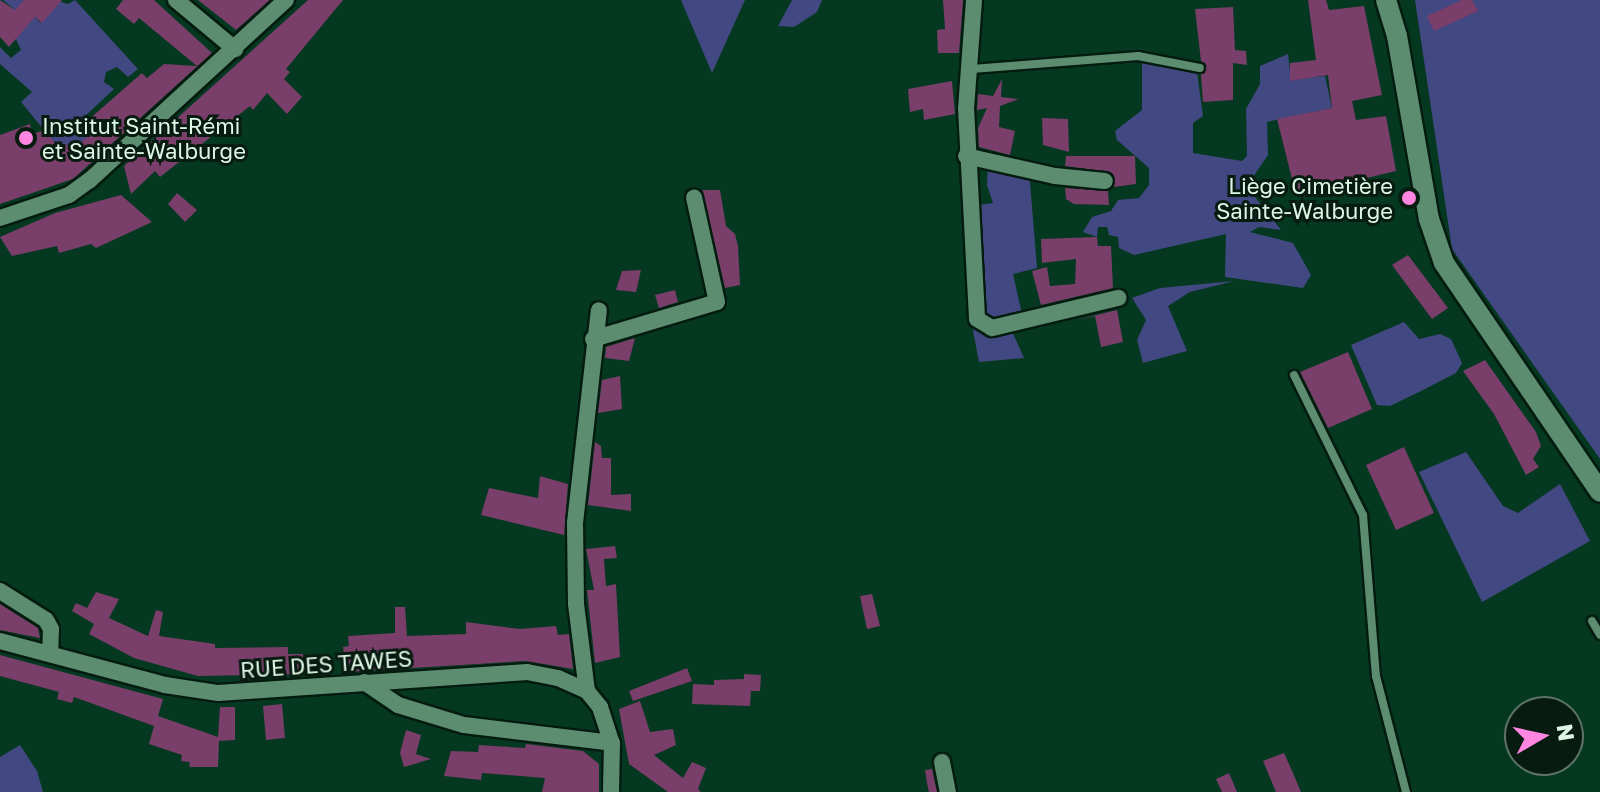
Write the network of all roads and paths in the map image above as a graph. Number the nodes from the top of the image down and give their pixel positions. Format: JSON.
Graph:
{"nodes":[{"id":1,"x":176,"y":0,"type":"edge"},
{"id":2,"x":286,"y":0,"type":"edge"},
{"id":3,"x":974,"y":0,"type":"edge"},
{"id":4,"x":1386,"y":0,"type":"edge"},
{"id":5,"x":235,"y":49,"type":"junction"},
{"id":6,"x":1200,"y":68,"type":"dead end"},
{"id":7,"x":972,"y":69,"type":"junction"},
{"id":8,"x":966,"y":156,"type":"junction"},
{"id":9,"x":1105,"y":181,"type":"dead end"},
{"id":10,"x":694,"y":197,"type":"dead end"},
{"id":11,"x":0,"y":218,"type":"edge"},
{"id":12,"x":1118,"y":298,"type":"dead end"},
{"id":13,"x":599,"y":310,"type":"dead end"},
{"id":14,"x":593,"y":339,"type":"junction"},
{"id":15,"x":1294,"y":375,"type":"dead end"},
{"id":16,"x":1600,"y":492,"type":"edge"},
{"id":17,"x":0,"y":591,"type":"edge"},
{"id":18,"x":1592,"y":621,"type":"dead end"},
{"id":19,"x":1600,"y":635,"type":"edge"},
{"id":20,"x":0,"y":641,"type":"edge"},
{"id":21,"x":50,"y":653,"type":"junction"},
{"id":22,"x":364,"y":682,"type":"junction"},
{"id":23,"x":587,"y":691,"type":"junction"},
{"id":24,"x":612,"y":743,"type":"junction"},
{"id":25,"x":942,"y":762,"type":"dead end"},
{"id":26,"x":611,"y":792,"type":"edge"},
{"id":27,"x":948,"y":792,"type":"edge"},
{"id":28,"x":1406,"y":792,"type":"edge"}],
"edges":[{"from":1,"to":5,"type":"street"},
{"from":2,"to":5,"type":"street"},
{"from":3,"to":7,"type":"street"},
{"from":4,"to":16,"type":"street"},
{"from":5,"to":11,"type":"street"},
{"from":6,"to":7,"type":"lane"},
{"from":7,"to":8,"type":"street"},
{"from":8,"to":9,"type":"street"},
{"from":8,"to":12,"type":"street"},
{"from":10,"to":14,"type":"street"},
{"from":13,"to":14,"type":"street"},
{"from":14,"to":23,"type":"street"},
{"from":15,"to":28,"type":"lane"},
{"from":17,"to":21,"type":"street"},
{"from":18,"to":19,"type":"lane"},
{"from":20,"to":21,"type":"street","name":"RUE DES TAWES"},
{"from":21,"to":22,"type":"street","name":"RUE DES TAWES"},
{"from":22,"to":23,"type":"street","name":"RUE DES TAWES"},
{"from":22,"to":24,"type":"street"},
{"from":23,"to":24,"type":"street"},
{"from":24,"to":26,"type":"street"},
{"from":25,"to":27,"type":"street"}]}
